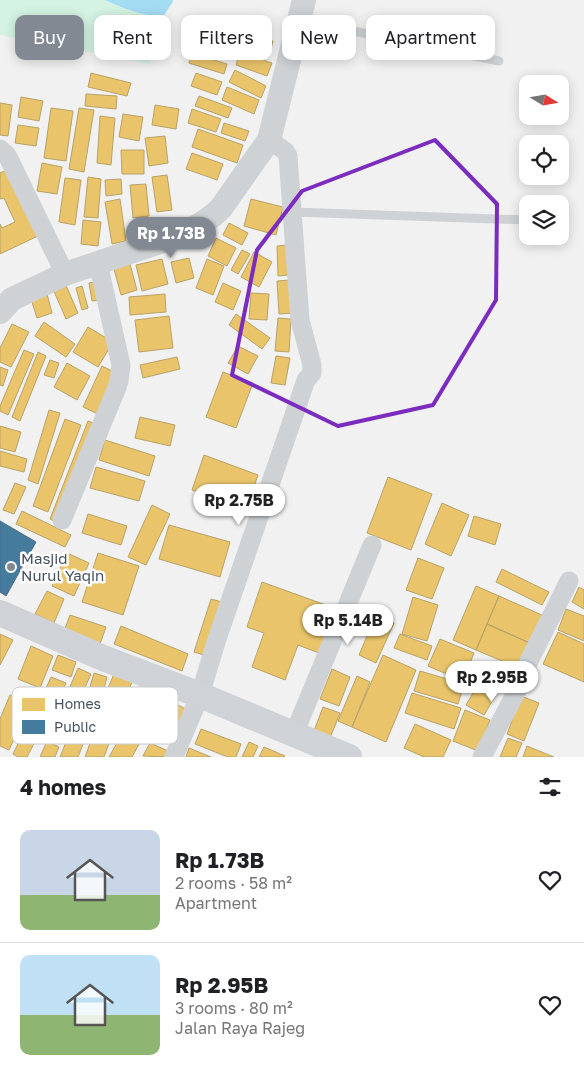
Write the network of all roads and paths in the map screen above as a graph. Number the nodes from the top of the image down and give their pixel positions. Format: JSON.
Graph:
{"nodes":[{"id":1,"x":302,"y":10,"type":"edge"},
{"id":2,"x":499,"y":61,"type":"dead end"},
{"id":3,"x":269,"y":140,"type":"junction"},
{"id":4,"x":0,"y":149,"type":"edge"},
{"id":5,"x":293,"y":212,"type":"junction"},
{"id":6,"x":519,"y":220,"type":"edge"},
{"id":7,"x":98,"y":263,"type":"junction"},
{"id":8,"x":65,"y":274,"type":"junction"},
{"id":9,"x":0,"y":312,"type":"edge"},
{"id":10,"x":62,"y":520,"type":"dead end"},
{"id":11,"x":372,"y":545,"type":"dead end"},
{"id":12,"x":569,"y":581,"type":"dead end"},
{"id":13,"x":0,"y":614,"type":"edge"},
{"id":14,"x":200,"y":695,"type":"junction"},
{"id":15,"x":294,"y":734,"type":"junction"},
{"id":16,"x":174,"y":757,"type":"edge"},
{"id":17,"x":349,"y":757,"type":"edge"},
{"id":18,"x":482,"y":757,"type":"edge"}],
"edges":[{"from":1,"to":2,"type":"lane"},
{"from":1,"to":3,"type":"street"},
{"from":3,"to":5,"type":"street"},
{"from":3,"to":7,"type":"street"},
{"from":4,"to":8,"type":"street"},
{"from":5,"to":6,"type":"lane"},
{"from":5,"to":14,"type":"street"},
{"from":7,"to":8,"type":"street"},
{"from":7,"to":10,"type":"street"},
{"from":8,"to":9,"type":"street"},
{"from":11,"to":15,"type":"street"},
{"from":12,"to":18,"type":"street"},
{"from":13,"to":14,"type":"main road"},
{"from":14,"to":15,"type":"main road"},
{"from":14,"to":16,"type":"street"},
{"from":15,"to":17,"type":"main road"}]}
